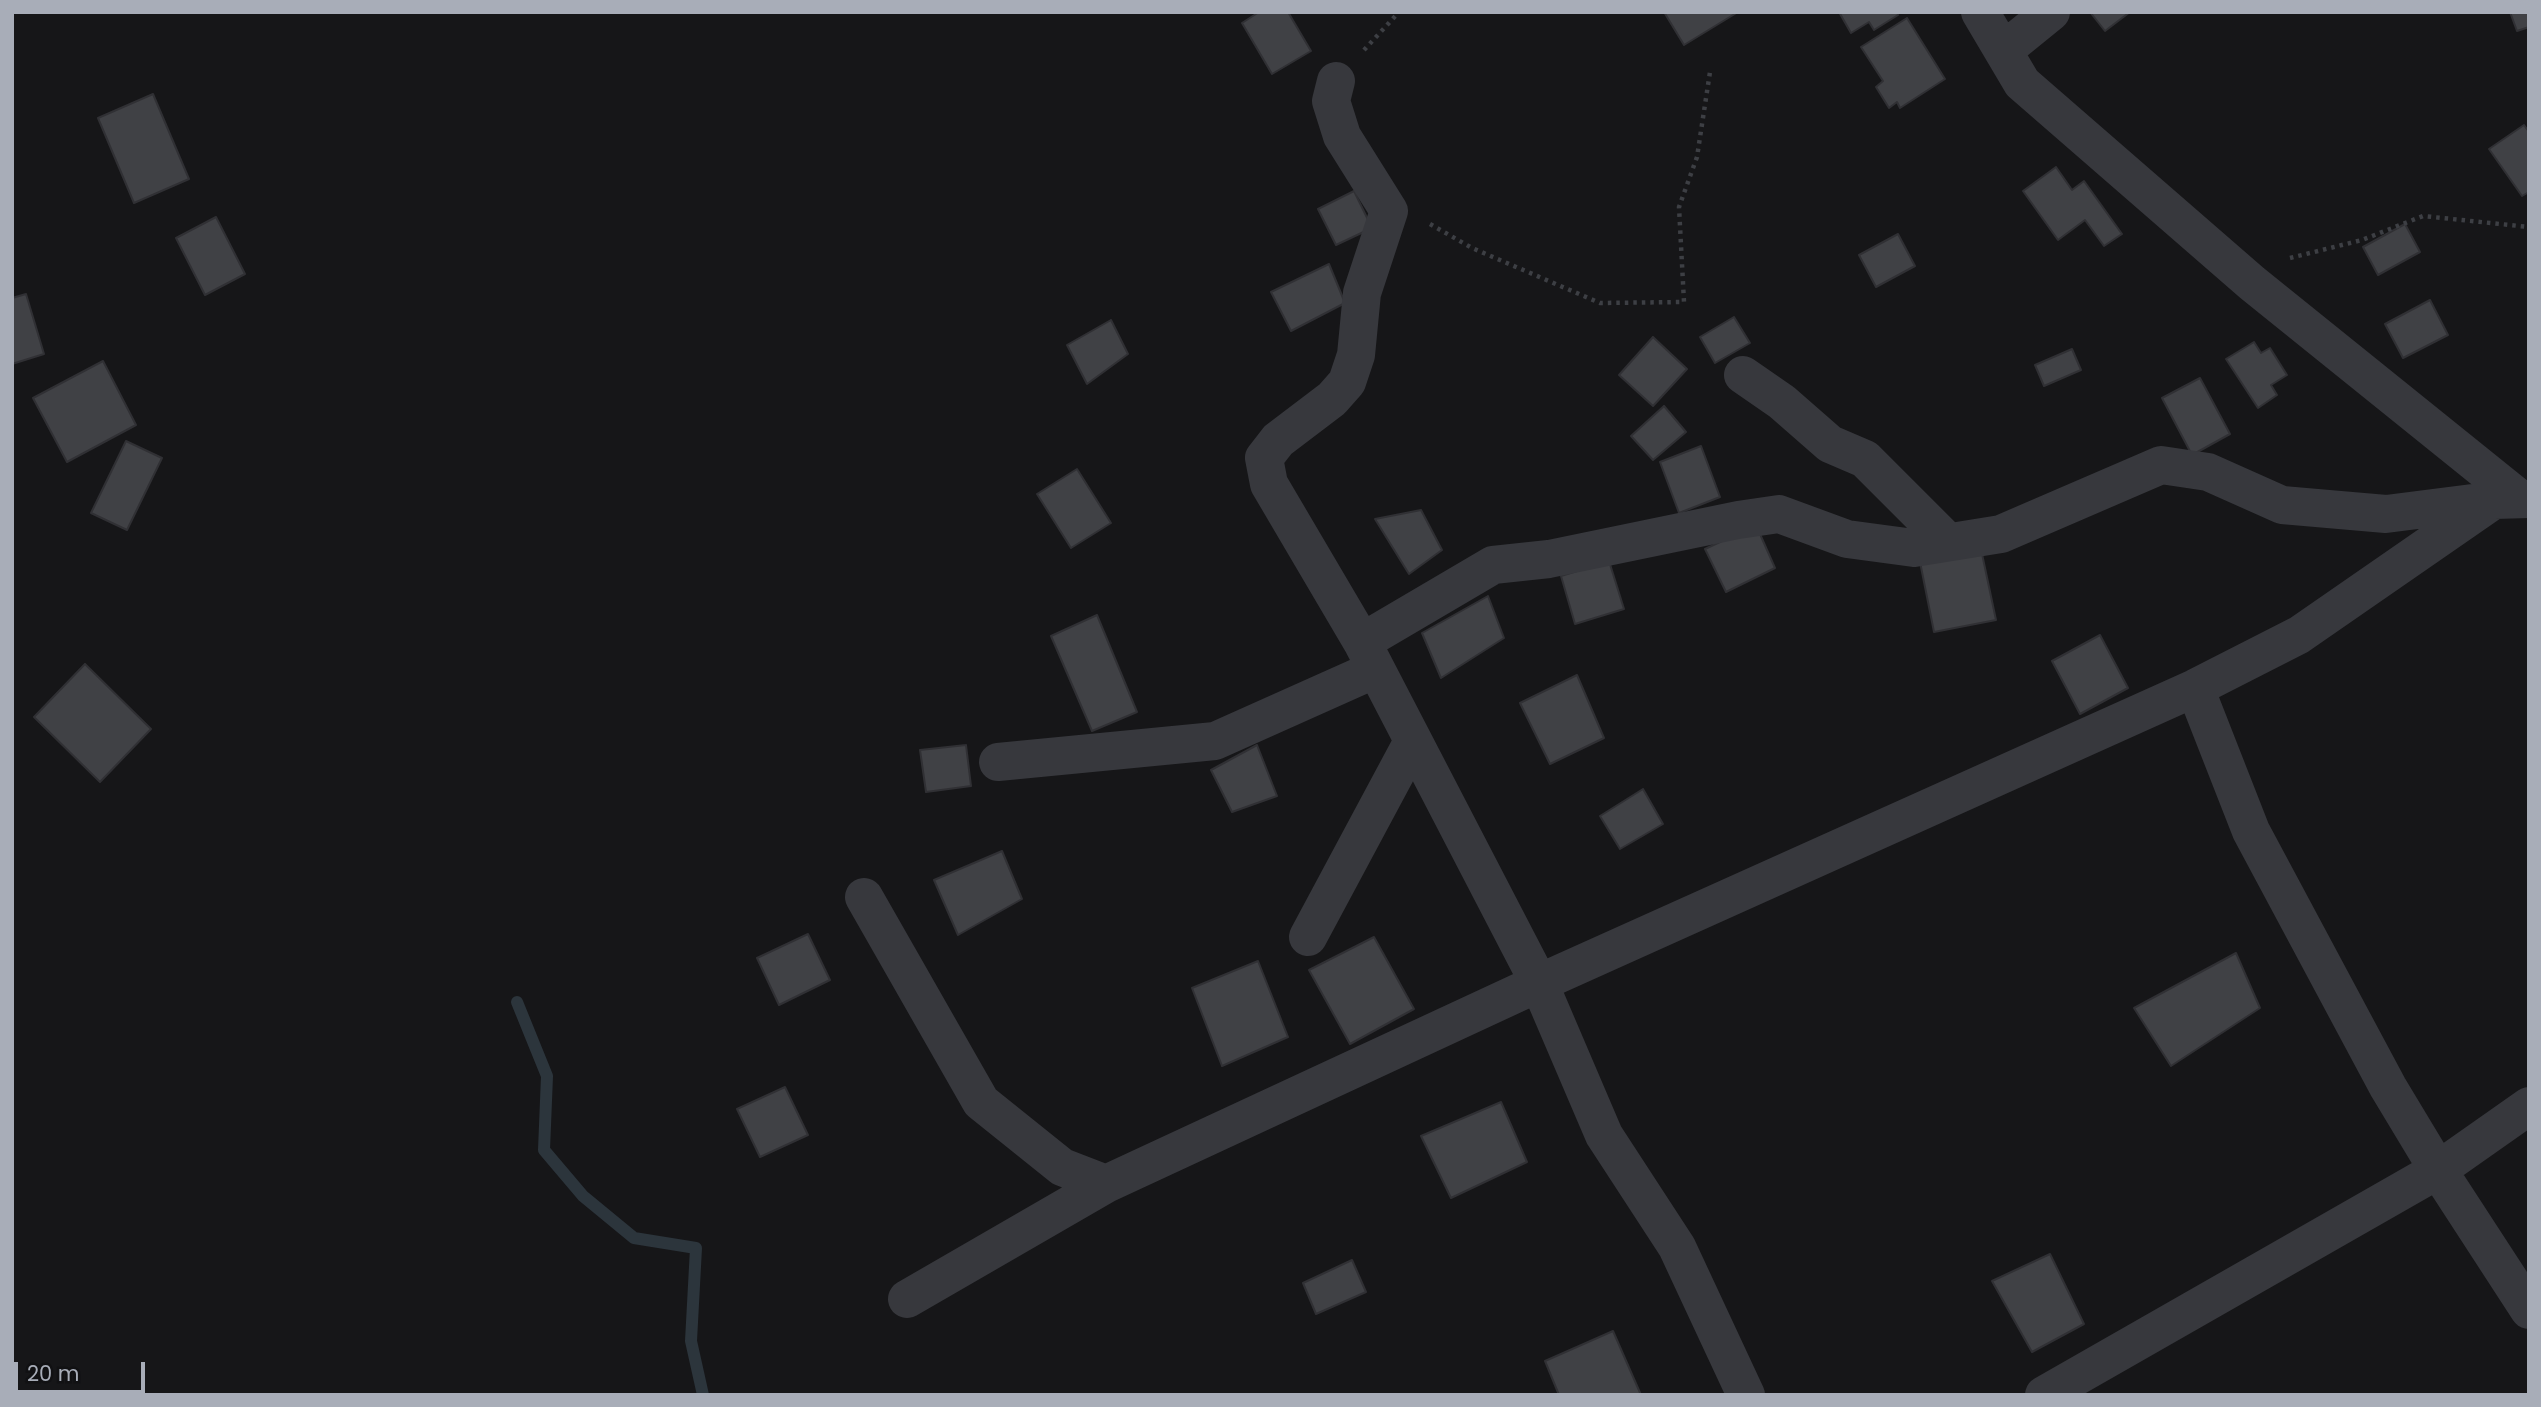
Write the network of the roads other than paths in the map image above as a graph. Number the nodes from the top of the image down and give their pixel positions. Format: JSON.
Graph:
{"nodes":[{"id":1,"x":1980,"y":12,"type":"edge"},
{"id":2,"x":2051,"y":12,"type":"edge"},
{"id":3,"x":2003,"y":51,"type":"junction"},
{"id":4,"x":1336,"y":81,"type":"road end"},
{"id":5,"x":1743,"y":374,"type":"dead end"},
{"id":6,"x":2514,"y":499,"type":"edge"},
{"id":7,"x":1948,"y":542,"type":"junction"},
{"id":8,"x":1369,"y":655,"type":"junction"},
{"id":9,"x":2195,"y":688,"type":"junction"},
{"id":10,"x":1413,"y":741,"type":"junction"},
{"id":11,"x":998,"y":762,"type":"dead end"},
{"id":12,"x":864,"y":897,"type":"dead end"},
{"id":13,"x":1308,"y":937,"type":"dead end"},
{"id":14,"x":1539,"y":983,"type":"junction"},
{"id":15,"x":2529,"y":1106,"type":"edge"},
{"id":16,"x":2438,"y":1170,"type":"junction"},
{"id":17,"x":1106,"y":1184,"type":"junction"},
{"id":18,"x":907,"y":1299,"type":"dead end"},
{"id":19,"x":2529,"y":1310,"type":"edge"},
{"id":20,"x":1746,"y":1395,"type":"edge"},
{"id":21,"x":2044,"y":1395,"type":"edge"}],
"edges":[{"from":1,"to":3,"type":"street"},
{"from":2,"to":3,"type":"street"},
{"from":3,"to":6,"type":"street"},
{"from":4,"to":8,"type":"street"},
{"from":5,"to":7,"type":"street"},
{"from":6,"to":7,"type":"street"},
{"from":6,"to":9,"type":"street"},
{"from":7,"to":8,"type":"street"},
{"from":8,"to":10,"type":"street"},
{"from":8,"to":11,"type":"street"},
{"from":9,"to":14,"type":"street"},
{"from":9,"to":16,"type":"street"},
{"from":10,"to":13,"type":"street"},
{"from":10,"to":14,"type":"street"},
{"from":12,"to":17,"type":"street"},
{"from":14,"to":17,"type":"street"},
{"from":14,"to":20,"type":"street"},
{"from":15,"to":16,"type":"street"},
{"from":16,"to":19,"type":"street"},
{"from":16,"to":21,"type":"street"},
{"from":17,"to":18,"type":"street"}]}
